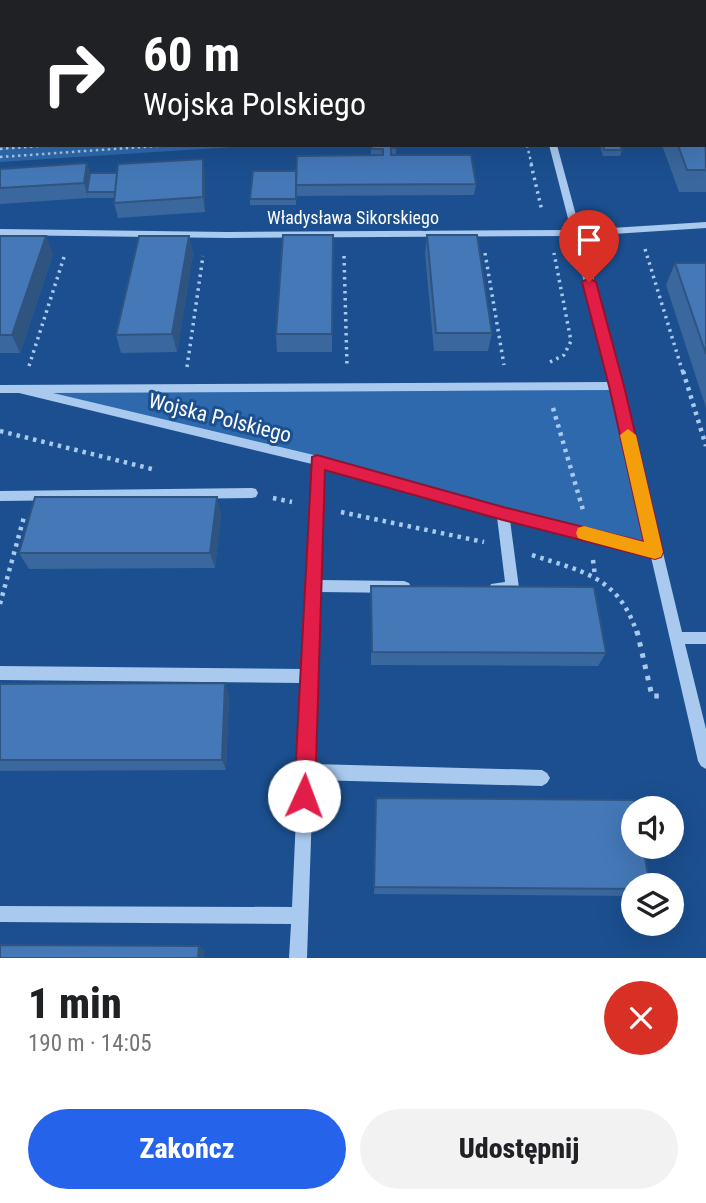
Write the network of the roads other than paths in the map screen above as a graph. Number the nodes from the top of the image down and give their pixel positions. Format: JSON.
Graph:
{"nodes":[{"id":1,"x":554,"y":147,"type":"edge"},
{"id":2,"x":706,"y":225,"type":"edge"},
{"id":3,"x":0,"y":232,"type":"edge"},
{"id":4,"x":576,"y":233,"type":"junction"},
{"id":5,"x":617,"y":386,"type":"junction"},
{"id":6,"x":19,"y":388,"type":"junction"},
{"id":7,"x":0,"y":389,"type":"edge"},
{"id":8,"x":317,"y":461,"type":"junction"},
{"id":9,"x":252,"y":493,"type":"road end"},
{"id":10,"x":0,"y":496,"type":"edge"},
{"id":11,"x":503,"y":513,"type":"junction"},
{"id":12,"x":655,"y":552,"type":"junction"},
{"id":13,"x":313,"y":586,"type":"junction"},
{"id":14,"x":419,"y":587,"type":"edge"},
{"id":15,"x":485,"y":587,"type":"edge"},
{"id":16,"x":676,"y":638,"type":"junction"},
{"id":17,"x":706,"y":638,"type":"edge"},
{"id":18,"x":0,"y":673,"type":"edge"},
{"id":19,"x":309,"y":676,"type":"junction"},
{"id":20,"x":706,"y":761,"type":"edge"},
{"id":21,"x":305,"y":772,"type":"junction"},
{"id":22,"x":542,"y":778,"type":"dead end"},
{"id":23,"x":0,"y":914,"type":"edge"},
{"id":24,"x":299,"y":916,"type":"junction"},
{"id":25,"x":298,"y":958,"type":"edge"}],
"edges":[{"from":1,"to":4,"type":"street"},
{"from":2,"to":4,"type":"street","name":"Władysława Sikorskiego"},
{"from":3,"to":4,"type":"street","name":"Władysława Sikorskiego"},
{"from":4,"to":5,"type":"street"},
{"from":5,"to":6,"type":"street","name":"Wojska Polskiego"},
{"from":5,"to":12,"type":"street"},
{"from":6,"to":7,"type":"street","name":"Wojska Polskiego"},
{"from":6,"to":8,"type":"street","name":"Wojska Polskiego"},
{"from":8,"to":11,"type":"street","name":"Wojska Polskiego"},
{"from":8,"to":13,"type":"street"},
{"from":9,"to":10,"type":"street"},
{"from":11,"to":12,"type":"street","name":"Wojska Polskiego"},
{"from":11,"to":15,"type":"street"},
{"from":12,"to":16,"type":"street"},
{"from":13,"to":14,"type":"street"},
{"from":13,"to":19,"type":"street"},
{"from":16,"to":17,"type":"street"},
{"from":16,"to":20,"type":"street"},
{"from":18,"to":19,"type":"street"},
{"from":19,"to":21,"type":"street"},
{"from":21,"to":22,"type":"street"},
{"from":21,"to":24,"type":"street"},
{"from":23,"to":24,"type":"street"},
{"from":24,"to":25,"type":"street"}]}
